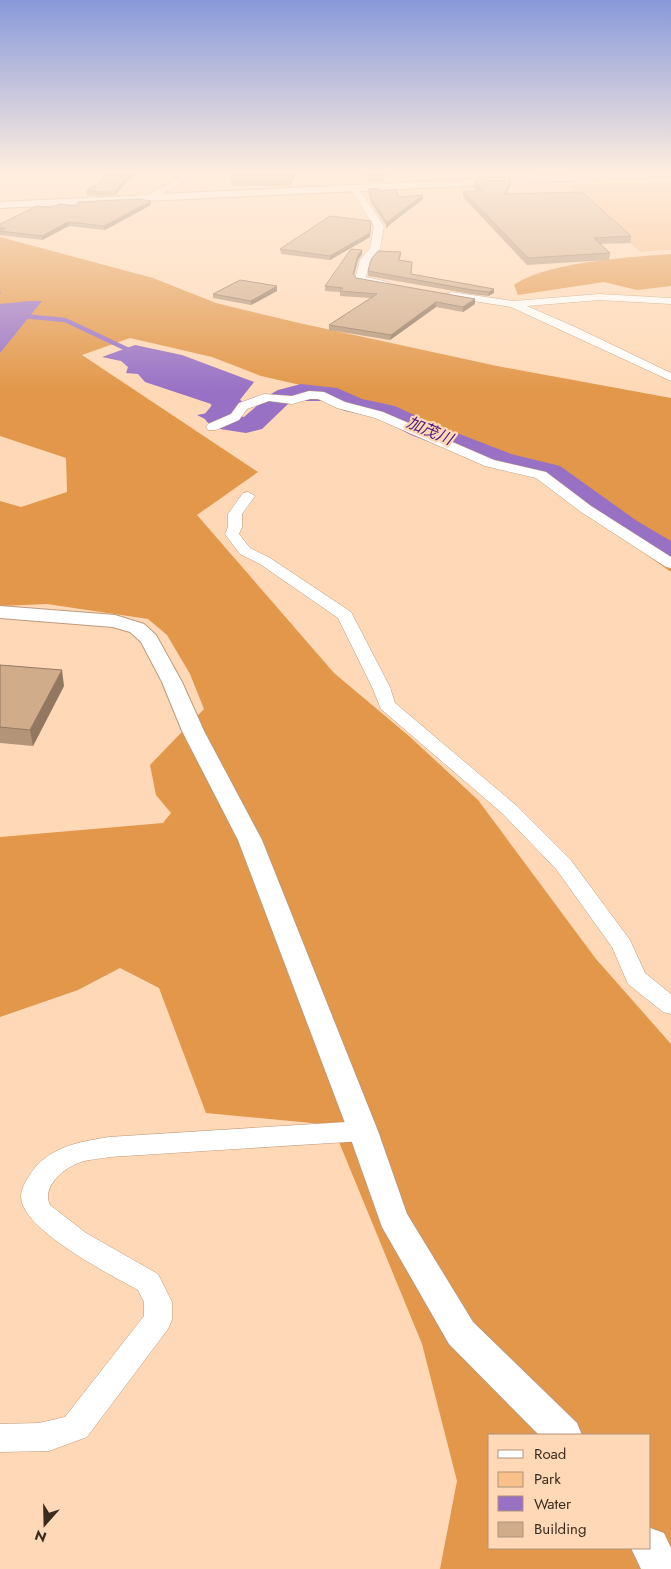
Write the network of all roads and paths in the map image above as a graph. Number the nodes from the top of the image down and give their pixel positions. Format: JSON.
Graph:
{"nodes":[{"id":1,"x":376,"y":244,"type":"edge"},
{"id":2,"x":398,"y":286,"type":"edge"},
{"id":3,"x":444,"y":294,"type":"edge"},
{"id":4,"x":671,"y":301,"type":"edge"},
{"id":5,"x":514,"y":304,"type":"junction"},
{"id":6,"x":671,"y":377,"type":"edge"},
{"id":7,"x":212,"y":427,"type":"dead end"},
{"id":8,"x":248,"y":496,"type":"dead end"},
{"id":9,"x":671,"y":564,"type":"edge"},
{"id":10,"x":0,"y":612,"type":"edge"},
{"id":11,"x":671,"y":1006,"type":"edge"},
{"id":12,"x":363,"y":1131,"type":"junction"},
{"id":13,"x":563,"y":1434,"type":"edge"},
{"id":14,"x":0,"y":1438,"type":"edge"},
{"id":15,"x":651,"y":1549,"type":"edge"},
{"id":16,"x":661,"y":1569,"type":"edge"}],
"edges":[{"from":1,"to":2,"type":"street"},
{"from":3,"to":5,"type":"street"},
{"from":4,"to":5,"type":"street"},
{"from":5,"to":6,"type":"street"},
{"from":7,"to":9,"type":"street"},
{"from":8,"to":11,"type":"street"},
{"from":10,"to":12,"type":"street"},
{"from":12,"to":13,"type":"street"},
{"from":12,"to":14,"type":"street"},
{"from":15,"to":16,"type":"street"}]}
